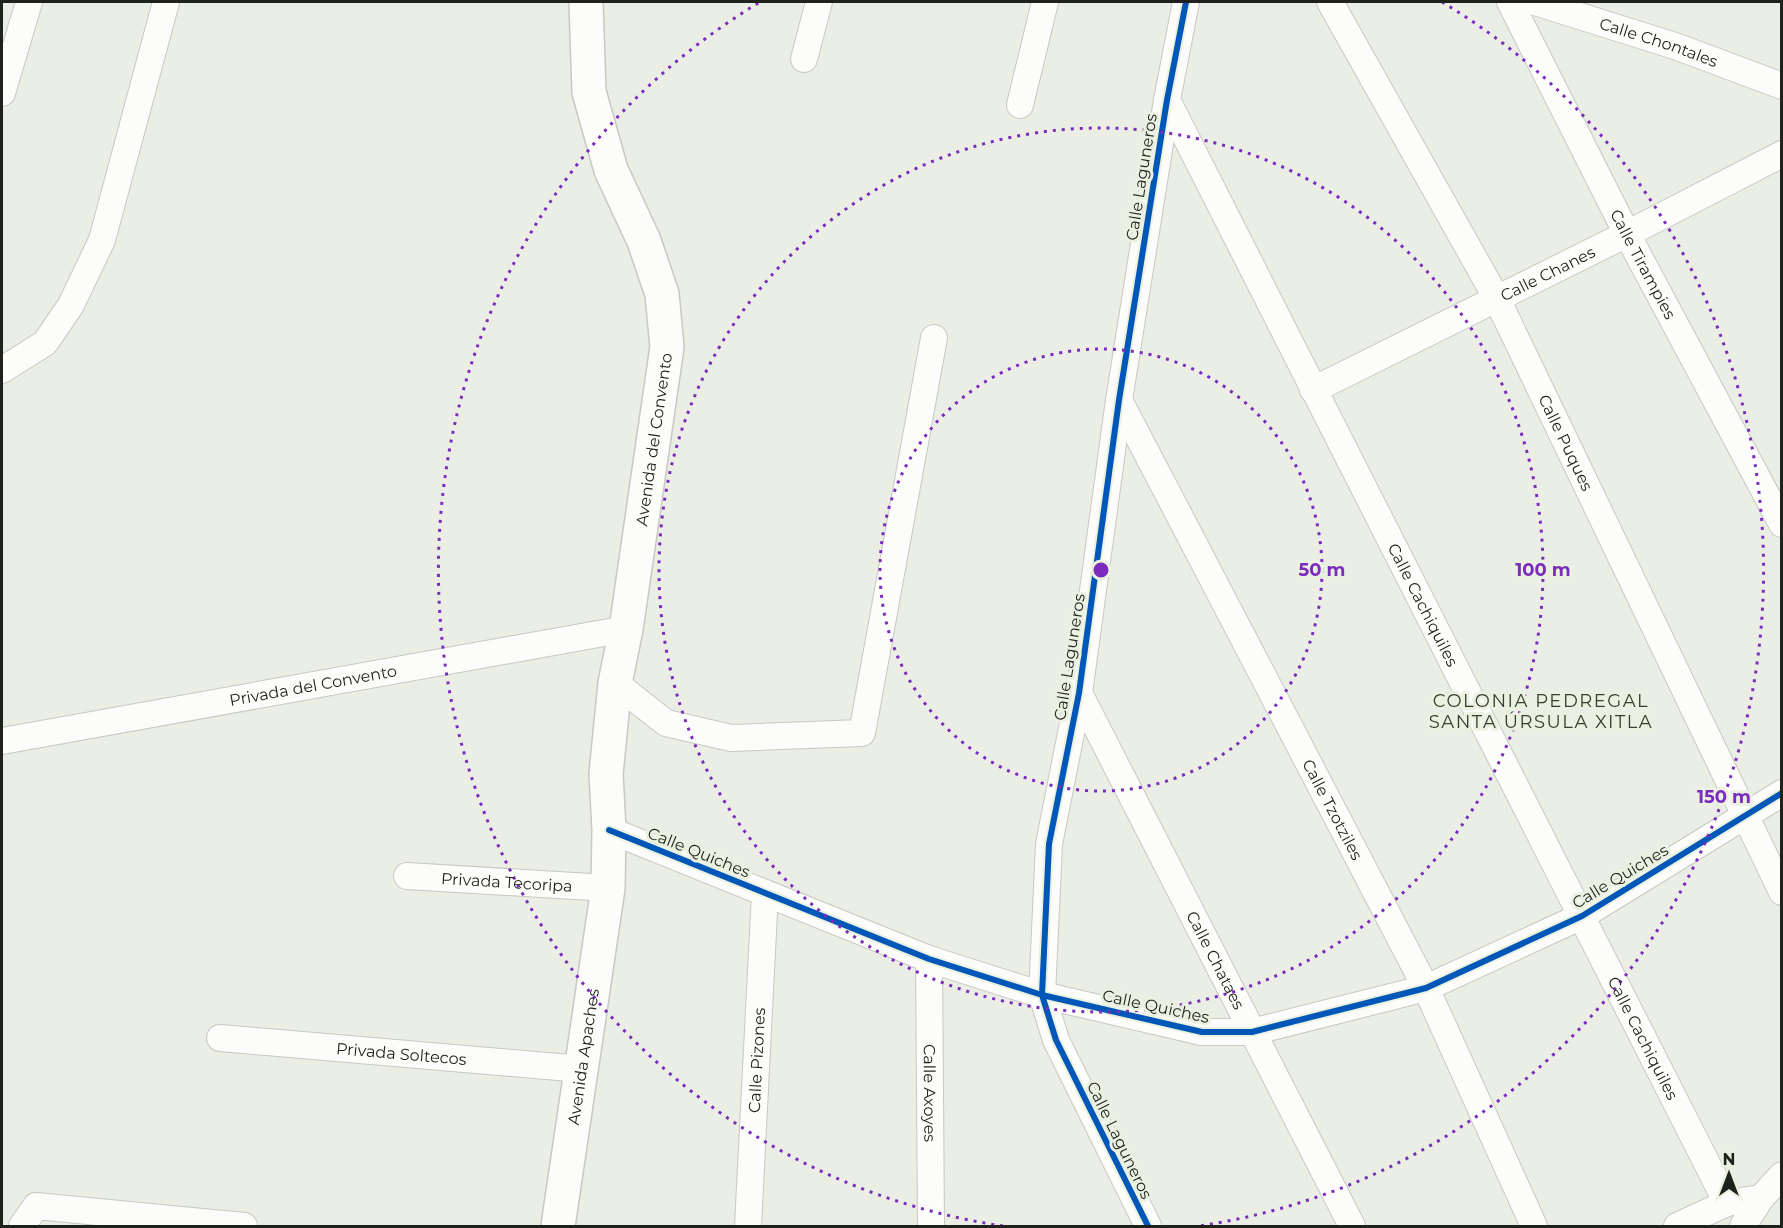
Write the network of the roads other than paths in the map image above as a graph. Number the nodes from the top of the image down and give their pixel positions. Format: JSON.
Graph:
{"nodes":[{"id":1,"x":29,"y":2,"type":"edge"},
{"id":2,"x":166,"y":2,"type":"edge"},
{"id":3,"x":586,"y":2,"type":"edge"},
{"id":4,"x":819,"y":2,"type":"edge"},
{"id":5,"x":1045,"y":2,"type":"edge"},
{"id":6,"x":1186,"y":2,"type":"edge"},
{"id":7,"x":1330,"y":2,"type":"edge"},
{"id":8,"x":1510,"y":2,"type":"edge"},
{"id":9,"x":1535,"y":2,"type":"edge"},
{"id":10,"x":804,"y":59,"type":"dead end"},
{"id":11,"x":1782,"y":86,"type":"edge"},
{"id":12,"x":2,"y":93,"type":"edge"},
{"id":13,"x":1167,"y":100,"type":"junction"},
{"id":14,"x":1020,"y":105,"type":"dead end"},
{"id":15,"x":1782,"y":154,"type":"edge"},
{"id":16,"x":1627,"y":234,"type":"junction"},
{"id":17,"x":1497,"y":299,"type":"junction"},
{"id":18,"x":934,"y":338,"type":"dead end"},
{"id":19,"x":2,"y":370,"type":"edge"},
{"id":20,"x":1313,"y":390,"type":"junction"},
{"id":21,"x":1119,"y":400,"type":"junction"},
{"id":22,"x":1782,"y":524,"type":"edge"},
{"id":23,"x":626,"y":629,"type":"junction"},
{"id":24,"x":615,"y":683,"type":"junction"},
{"id":25,"x":1079,"y":693,"type":"junction"},
{"id":26,"x":2,"y":741,"type":"edge"},
{"id":27,"x":1782,"y":793,"type":"edge"},
{"id":28,"x":1745,"y":816,"type":"junction"},
{"id":29,"x":609,"y":830,"type":"junction"},
{"id":30,"x":407,"y":876,"type":"dead end"},
{"id":31,"x":608,"y":888,"type":"junction"},
{"id":32,"x":1782,"y":892,"type":"edge"},
{"id":33,"x":765,"y":893,"type":"junction"},
{"id":34,"x":1582,"y":916,"type":"junction"},
{"id":35,"x":929,"y":959,"type":"junction"},
{"id":36,"x":1426,"y":988,"type":"junction"},
{"id":37,"x":1042,"y":995,"type":"junction"},
{"id":38,"x":1252,"y":1032,"type":"junction"},
{"id":39,"x":220,"y":1038,"type":"dead end"},
{"id":40,"x":582,"y":1069,"type":"junction"},
{"id":41,"x":1782,"y":1175,"type":"edge"},
{"id":42,"x":1761,"y":1198,"type":"junction"},
{"id":43,"x":1727,"y":1203,"type":"junction"},
{"id":44,"x":932,"y":1215,"type":"edge"},
{"id":45,"x":22,"y":1227,"type":"edge"},
{"id":46,"x":244,"y":1227,"type":"edge"},
{"id":47,"x":558,"y":1227,"type":"edge"},
{"id":48,"x":748,"y":1227,"type":"edge"},
{"id":49,"x":944,"y":1227,"type":"edge"},
{"id":50,"x":1148,"y":1227,"type":"edge"},
{"id":51,"x":1352,"y":1227,"type":"edge"},
{"id":52,"x":1534,"y":1227,"type":"edge"},
{"id":53,"x":1677,"y":1227,"type":"edge"},
{"id":54,"x":1743,"y":1227,"type":"edge"}],
"edges":[{"from":1,"to":12,"type":"street"},
{"from":2,"to":19,"type":"street"},
{"from":3,"to":23,"type":"street","name":"Avenida del Convento"},
{"from":4,"to":10,"type":"street"},
{"from":5,"to":14,"type":"street"},
{"from":6,"to":13,"type":"street","name":"Calle Laguneros"},
{"from":7,"to":17,"type":"street","name":"Calle Puques"},
{"from":8,"to":16,"type":"street","name":"Calle Tirampies"},
{"from":9,"to":11,"type":"street","name":"Calle Chontales"},
{"from":13,"to":20,"type":"street","name":"Calle Cachiquiles"},
{"from":13,"to":21,"type":"street","name":"Calle Laguneros"},
{"from":15,"to":16,"type":"street","name":"Calle Chanes"},
{"from":16,"to":17,"type":"street","name":"Calle Chanes"},
{"from":16,"to":22,"type":"street","name":"Calle Tirampies"},
{"from":17,"to":20,"type":"street","name":"Calle Chanes"},
{"from":17,"to":28,"type":"street","name":"Calle Puques"},
{"from":18,"to":24,"type":"street"},
{"from":20,"to":34,"type":"street","name":"Calle Cachiquiles"},
{"from":21,"to":25,"type":"street","name":"Calle Laguneros"},
{"from":21,"to":36,"type":"street","name":"Calle Tzotziles"},
{"from":23,"to":24,"type":"street","name":"Avenida del Convento"},
{"from":23,"to":26,"type":"street","name":"Privada del Convento"},
{"from":24,"to":29,"type":"street","name":"Avenida del Convento"},
{"from":25,"to":37,"type":"street","name":"Calle Laguneros"},
{"from":25,"to":38,"type":"street","name":"Calle Chataes"},
{"from":27,"to":28,"type":"street","name":"Calle Quiches"},
{"from":28,"to":32,"type":"street","name":"Calle Puques"},
{"from":28,"to":34,"type":"street","name":"Calle Quiches"},
{"from":29,"to":31,"type":"street","name":"Avenida del Convento"},
{"from":29,"to":33,"type":"street","name":"Calle Quiches"},
{"from":30,"to":31,"type":"street","name":"Privada Tecoripa"},
{"from":31,"to":40,"type":"street","name":"Avenida Apaches"},
{"from":33,"to":35,"type":"street","name":"Calle Quiches"},
{"from":33,"to":48,"type":"street","name":"Calle Pizones"},
{"from":34,"to":36,"type":"street","name":"Calle Quiches"},
{"from":34,"to":43,"type":"street","name":"Calle Cachiquiles"},
{"from":35,"to":37,"type":"street","name":"Calle Quiches"},
{"from":35,"to":44,"type":"street","name":"Calle Axoyes"},
{"from":36,"to":38,"type":"street","name":"Calle Quiches"},
{"from":36,"to":52,"type":"street","name":"Calle Tzotziles"},
{"from":37,"to":38,"type":"street","name":"Calle Quiches"},
{"from":37,"to":50,"type":"street","name":"Calle Laguneros"},
{"from":38,"to":51,"type":"street","name":"Calle Chataes"},
{"from":39,"to":40,"type":"street","name":"Privada Soltecos"},
{"from":40,"to":47,"type":"street","name":"Avenida Apaches"},
{"from":41,"to":42,"type":"street"},
{"from":42,"to":43,"type":"street"},
{"from":42,"to":54,"type":"street"},
{"from":43,"to":53,"type":"street"},
{"from":44,"to":49,"type":"street"},
{"from":45,"to":46,"type":"street"}]}
